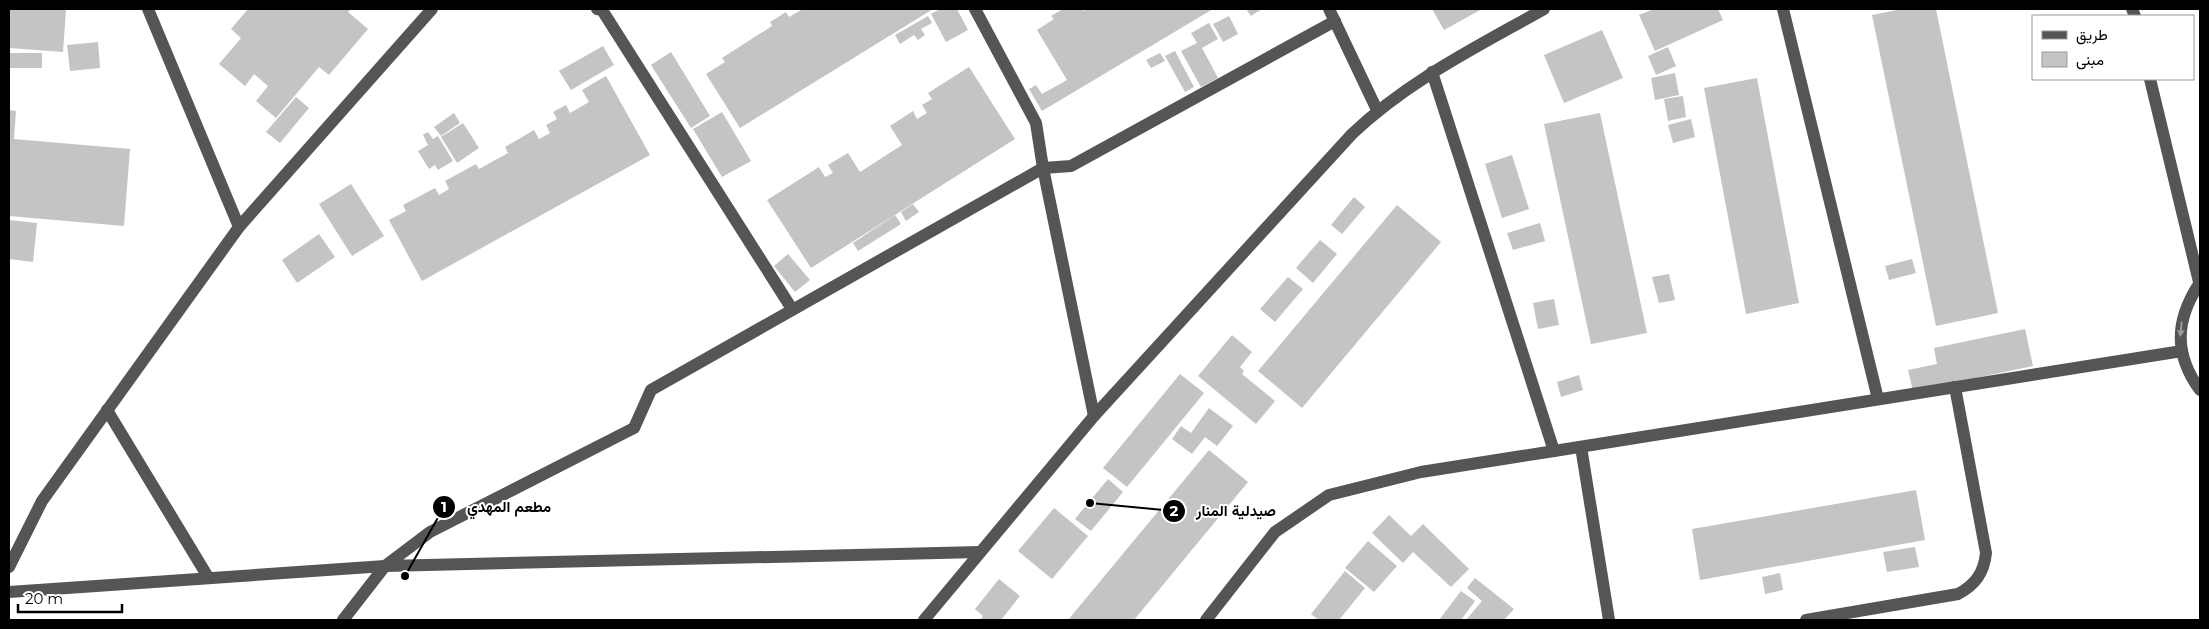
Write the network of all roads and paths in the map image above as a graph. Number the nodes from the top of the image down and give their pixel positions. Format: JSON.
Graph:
{"nodes":[{"id":1,"x":148,"y":9,"type":"edge"},
{"id":2,"x":432,"y":9,"type":"edge"},
{"id":3,"x":597,"y":9,"type":"edge"},
{"id":4,"x":976,"y":9,"type":"edge"},
{"id":5,"x":1329,"y":9,"type":"edge"},
{"id":6,"x":1544,"y":9,"type":"edge"},
{"id":7,"x":1783,"y":9,"type":"edge"},
{"id":8,"x":1335,"y":21,"type":"junction"},
{"id":9,"x":1432,"y":72,"type":"junction"},
{"id":10,"x":2150,"y":80,"type":"edge"},
{"id":11,"x":1377,"y":110,"type":"junction"},
{"id":12,"x":1043,"y":168,"type":"junction"},
{"id":13,"x":239,"y":227,"type":"junction"},
{"id":14,"x":2200,"y":285,"type":"edge"},
{"id":15,"x":792,"y":309,"type":"junction"},
{"id":16,"x":2182,"y":351,"type":"junction"},
{"id":17,"x":1954,"y":387,"type":"junction"},
{"id":18,"x":2200,"y":390,"type":"edge"},
{"id":19,"x":1878,"y":399,"type":"junction"},
{"id":20,"x":107,"y":410,"type":"junction"},
{"id":21,"x":1094,"y":416,"type":"junction"},
{"id":22,"x":1582,"y":447,"type":"junction"},
{"id":23,"x":1554,"y":451,"type":"junction"},
{"id":24,"x":980,"y":552,"type":"junction"},
{"id":25,"x":384,"y":566,"type":"junction"},
{"id":26,"x":9,"y":567,"type":"edge"},
{"id":27,"x":208,"y":578,"type":"junction"},
{"id":28,"x":9,"y":592,"type":"edge"},
{"id":29,"x":343,"y":620,"type":"edge"},
{"id":30,"x":924,"y":620,"type":"edge"},
{"id":31,"x":1206,"y":620,"type":"edge"},
{"id":32,"x":1608,"y":620,"type":"edge"},
{"id":33,"x":1806,"y":620,"type":"edge"}],
"edges":[{"from":1,"to":13,"type":"street"},
{"from":2,"to":13,"type":"street"},
{"from":3,"to":15,"type":"street"},
{"from":4,"to":12,"type":"street"},
{"from":5,"to":8,"type":"street"},
{"from":6,"to":9,"type":"street"},
{"from":7,"to":19,"type":"street"},
{"from":8,"to":11,"type":"street"},
{"from":8,"to":12,"type":"street"},
{"from":9,"to":11,"type":"street"},
{"from":9,"to":23,"type":"street"},
{"from":10,"to":14,"type":"street"},
{"from":11,"to":21,"type":"street"},
{"from":12,"to":15,"type":"street"},
{"from":12,"to":21,"type":"street"},
{"from":13,"to":20,"type":"street"},
{"from":14,"to":16,"type":"street","one_way":true},
{"from":15,"to":25,"type":"street"},
{"from":16,"to":17,"type":"street"},
{"from":16,"to":18,"type":"street"},
{"from":17,"to":19,"type":"street"},
{"from":17,"to":33,"type":"street"},
{"from":19,"to":22,"type":"street"},
{"from":20,"to":26,"type":"street"},
{"from":20,"to":27,"type":"street"},
{"from":21,"to":24,"type":"street"},
{"from":22,"to":23,"type":"street"},
{"from":22,"to":32,"type":"street"},
{"from":23,"to":31,"type":"street"},
{"from":24,"to":25,"type":"street"},
{"from":24,"to":30,"type":"street"},
{"from":25,"to":27,"type":"street"},
{"from":25,"to":29,"type":"street"},
{"from":27,"to":28,"type":"street"}]}
